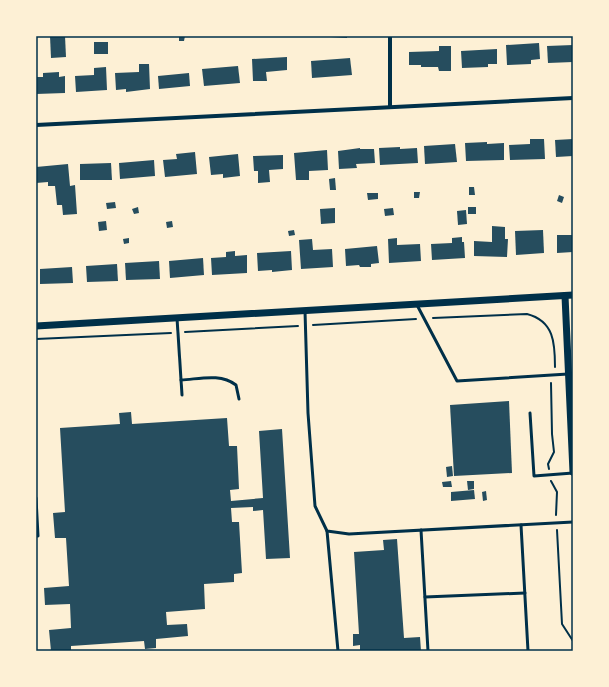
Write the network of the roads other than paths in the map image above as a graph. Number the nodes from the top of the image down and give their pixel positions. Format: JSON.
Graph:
{"nodes":[{"id":1,"x":390,"y":36,"type":"edge"},
{"id":2,"x":573,"y":98,"type":"edge"},
{"id":3,"x":390,"y":108,"type":"junction"},
{"id":4,"x":36,"y":124,"type":"edge"},
{"id":5,"x":573,"y":295,"type":"edge"},
{"id":6,"x":565,"y":296,"type":"junction"},
{"id":7,"x":417,"y":305,"type":"junction"},
{"id":8,"x":305,"y":311,"type":"junction"},
{"id":9,"x":177,"y":318,"type":"junction"},
{"id":10,"x":36,"y":326,"type":"edge"},
{"id":11,"x":568,"y":374,"type":"junction"},
{"id":12,"x":181,"y":380,"type":"junction"},
{"id":13,"x":182,"y":395,"type":"dead end"},
{"id":14,"x":239,"y":399,"type":"dead end"},
{"id":15,"x":530,"y":413,"type":"dead end"},
{"id":16,"x":573,"y":472,"type":"edge"},
{"id":17,"x":36,"y":498,"type":"edge"},
{"id":18,"x":573,"y":522,"type":"edge"},
{"id":19,"x":521,"y":525,"type":"junction"},
{"id":20,"x":420,"y":530,"type":"junction"},
{"id":21,"x":328,"y":531,"type":"junction"},
{"id":22,"x":36,"y":536,"type":"edge"},
{"id":23,"x":525,"y":593,"type":"junction"},
{"id":24,"x":425,"y":597,"type":"junction"},
{"id":25,"x":338,"y":651,"type":"edge"},
{"id":26,"x":428,"y":651,"type":"edge"},
{"id":27,"x":528,"y":651,"type":"edge"}],
"edges":[{"from":1,"to":3,"type":"street"},
{"from":2,"to":3,"type":"street"},
{"from":3,"to":4,"type":"street"},
{"from":5,"to":6,"type":"street"},
{"from":6,"to":7,"type":"street"},
{"from":6,"to":11,"type":"street"},
{"from":7,"to":8,"type":"street"},
{"from":7,"to":11,"type":"lane"},
{"from":8,"to":9,"type":"street"},
{"from":8,"to":21,"type":"lane"},
{"from":9,"to":10,"type":"street"},
{"from":9,"to":12,"type":"lane"},
{"from":11,"to":16,"type":"street"},
{"from":12,"to":13,"type":"lane"},
{"from":12,"to":14,"type":"lane"},
{"from":15,"to":16,"type":"lane"},
{"from":17,"to":22,"type":"lane"},
{"from":18,"to":19,"type":"lane"},
{"from":19,"to":20,"type":"lane"},
{"from":19,"to":23,"type":"lane"},
{"from":20,"to":21,"type":"lane"},
{"from":20,"to":24,"type":"lane"},
{"from":21,"to":25,"type":"lane"},
{"from":23,"to":24,"type":"lane"},
{"from":23,"to":27,"type":"lane"},
{"from":24,"to":26,"type":"lane"}]}
